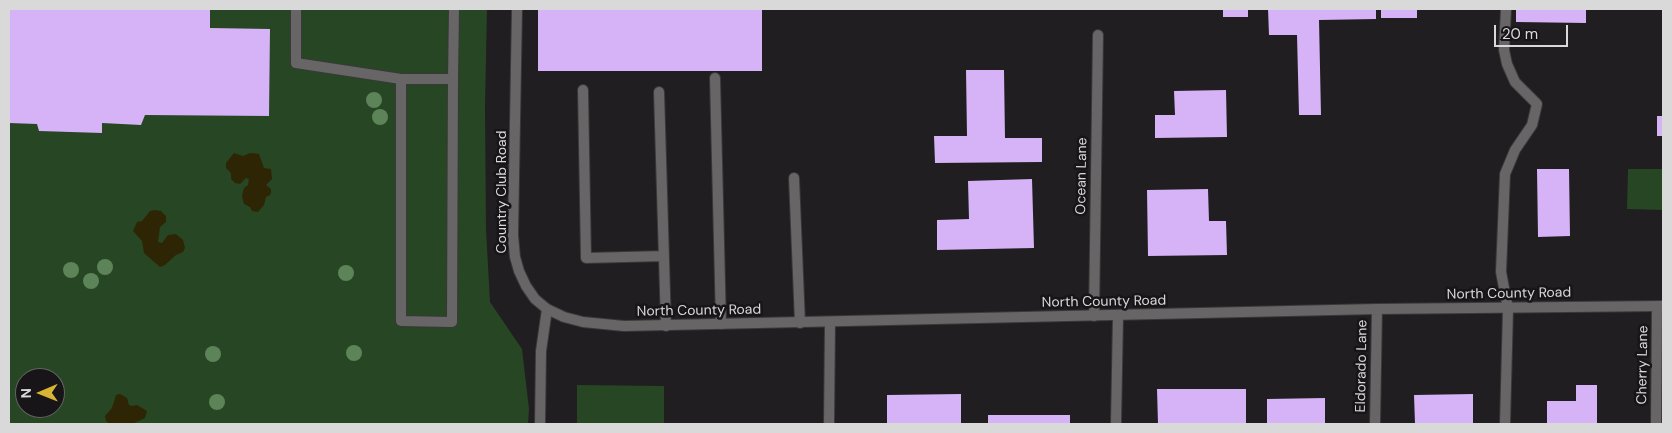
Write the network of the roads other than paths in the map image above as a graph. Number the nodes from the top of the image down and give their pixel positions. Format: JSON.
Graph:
{"nodes":[{"id":1,"x":296,"y":9,"type":"edge"},
{"id":2,"x":454,"y":9,"type":"edge"},
{"id":3,"x":517,"y":9,"type":"edge"},
{"id":4,"x":1506,"y":9,"type":"edge"},
{"id":5,"x":1098,"y":35,"type":"dead end"},
{"id":6,"x":715,"y":78,"type":"dead end"},
{"id":7,"x":401,"y":79,"type":"junction"},
{"id":8,"x":453,"y":79,"type":"junction"},
{"id":9,"x":583,"y":90,"type":"dead end"},
{"id":10,"x":659,"y":92,"type":"dead end"},
{"id":11,"x":794,"y":178,"type":"dead end"},
{"id":12,"x":664,"y":256,"type":"junction"},
{"id":13,"x":1660,"y":306,"type":"edge"},
{"id":14,"x":547,"y":309,"type":"junction"},
{"id":15,"x":1377,"y":309,"type":"junction"},
{"id":16,"x":1508,"y":309,"type":"junction"},
{"id":17,"x":1094,"y":316,"type":"junction"},
{"id":18,"x":1118,"y":316,"type":"junction"},
{"id":19,"x":830,"y":322,"type":"junction"},
{"id":20,"x":800,"y":323,"type":"junction"},
{"id":21,"x":721,"y":324,"type":"junction"},
{"id":22,"x":666,"y":326,"type":"junction"},
{"id":23,"x":540,"y":424,"type":"edge"},
{"id":24,"x":829,"y":424,"type":"edge"},
{"id":25,"x":1116,"y":424,"type":"edge"},
{"id":26,"x":1375,"y":424,"type":"edge"},
{"id":27,"x":1505,"y":424,"type":"edge"},
{"id":28,"x":1656,"y":424,"type":"edge"}],
"edges":[{"from":1,"to":7,"type":"street"},
{"from":2,"to":8,"type":"street"},
{"from":3,"to":14,"type":"street","name":"Country Club Road"},
{"from":4,"to":16,"type":"street"},
{"from":5,"to":17,"type":"street","name":"Ocean Lane"},
{"from":6,"to":21,"type":"street"},
{"from":7,"to":8,"type":"street"},
{"from":7,"to":8,"type":"street"},
{"from":9,"to":12,"type":"street"},
{"from":10,"to":12,"type":"street"},
{"from":11,"to":20,"type":"street"},
{"from":12,"to":22,"type":"street"},
{"from":13,"to":16,"type":"street","name":"North County Road"},
{"from":13,"to":28,"type":"street","name":"Cherry Lane"},
{"from":14,"to":22,"type":"street","name":"North County Road"},
{"from":14,"to":23,"type":"street"},
{"from":15,"to":16,"type":"street","name":"North County Road"},
{"from":15,"to":18,"type":"street","name":"North County Road"},
{"from":15,"to":26,"type":"street","name":"Eldorado Lane"},
{"from":16,"to":27,"type":"street"},
{"from":17,"to":18,"type":"street","name":"North County Road"},
{"from":17,"to":19,"type":"street","name":"North County Road"},
{"from":18,"to":25,"type":"street"},
{"from":19,"to":20,"type":"street","name":"North County Road"},
{"from":19,"to":24,"type":"street"},
{"from":20,"to":21,"type":"street","name":"North County Road"},
{"from":21,"to":22,"type":"street","name":"North County Road"}]}
